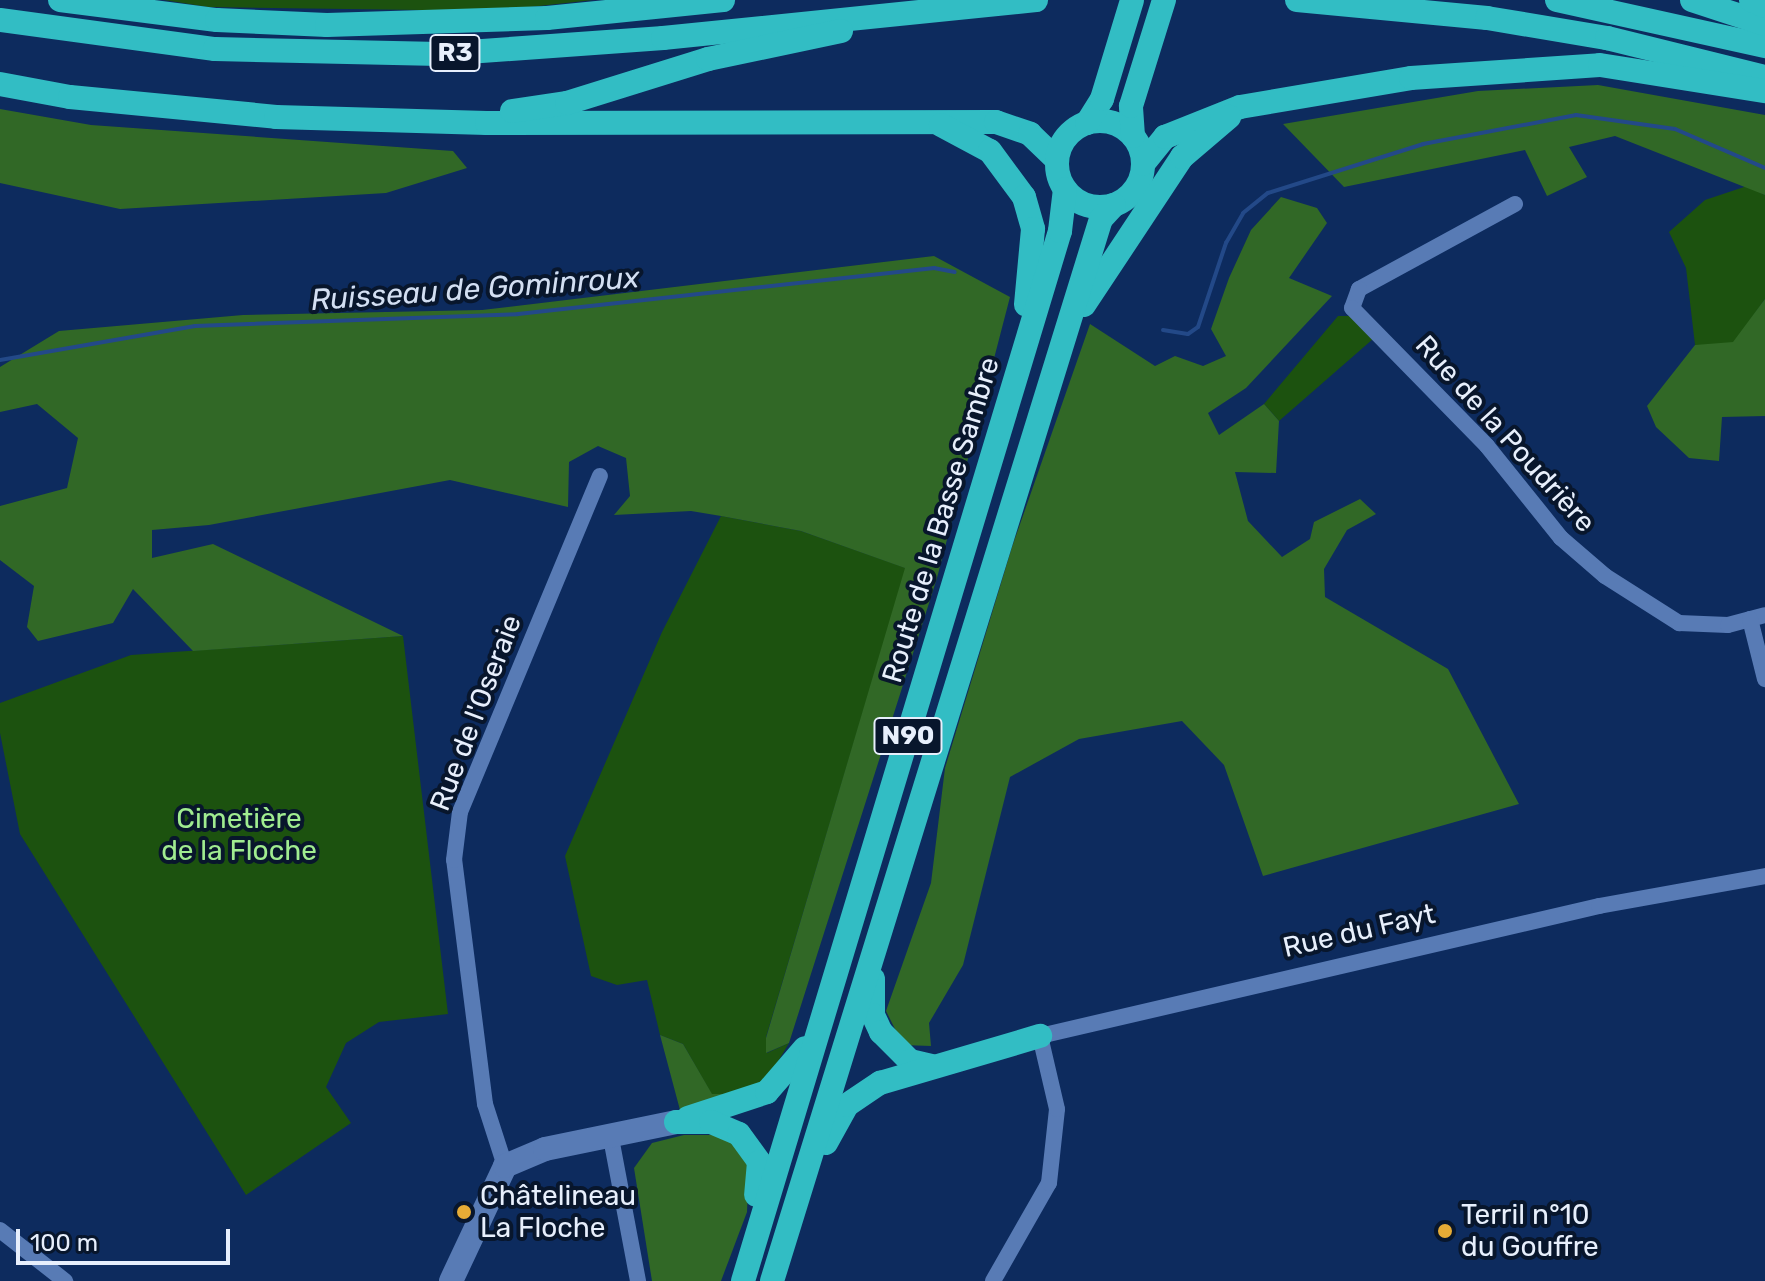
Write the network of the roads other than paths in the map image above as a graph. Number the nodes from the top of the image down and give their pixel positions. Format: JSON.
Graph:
{"nodes":[{"id":1,"x":60,"y":0,"type":"edge"},
{"id":2,"x":723,"y":0,"type":"edge"},
{"id":3,"x":1036,"y":0,"type":"edge"},
{"id":4,"x":1132,"y":0,"type":"edge"},
{"id":5,"x":1164,"y":0,"type":"edge"},
{"id":6,"x":1297,"y":0,"type":"edge"},
{"id":7,"x":1557,"y":0,"type":"edge"},
{"id":8,"x":1692,"y":0,"type":"edge"},
{"id":9,"x":1751,"y":0,"type":"edge"},
{"id":10,"x":1765,"y":6,"type":"edge"},
{"id":11,"x":910,"y":10,"type":"junction"},
{"id":12,"x":0,"y":20,"type":"edge"},
{"id":13,"x":1765,"y":24,"type":"edge"},
{"id":14,"x":1765,"y":46,"type":"edge"},
{"id":15,"x":1765,"y":77,"type":"edge"},
{"id":16,"x":0,"y":84,"type":"edge"},
{"id":17,"x":1765,"y":91,"type":"edge"},
{"id":18,"x":1240,"y":107,"type":"junction"},
{"id":19,"x":438,"y":121,"type":"junction"},
{"id":20,"x":1087,"y":123,"type":"junction"},
{"id":21,"x":939,"y":124,"type":"junction"},
{"id":22,"x":1133,"y":136,"type":"junction"},
{"id":23,"x":1057,"y":160,"type":"junction"},
{"id":24,"x":1143,"y":164,"type":"junction"},
{"id":25,"x":1065,"y":189,"type":"junction"},
{"id":26,"x":1515,"y":204,"type":"dead end"},
{"id":27,"x":1114,"y":205,"type":"junction"},
{"id":28,"x":1026,"y":340,"type":"junction"},
{"id":29,"x":1063,"y":341,"type":"junction"},
{"id":30,"x":600,"y":476,"type":"dead end"},
{"id":31,"x":1757,"y":617,"type":"edge"},
{"id":32,"x":1765,"y":679,"type":"edge"},
{"id":33,"x":1765,"y":876,"type":"edge"},
{"id":34,"x":872,"y":956,"type":"junction"},
{"id":35,"x":1040,"y":1036,"type":"junction"},
{"id":36,"x":814,"y":1043,"type":"junction"},
{"id":37,"x":931,"y":1066,"type":"junction"},
{"id":38,"x":676,"y":1122,"type":"junction"},
{"id":39,"x":611,"y":1138,"type":"junction"},
{"id":40,"x":505,"y":1166,"type":"junction"},
{"id":41,"x":791,"y":1222,"type":"junction"},
{"id":42,"x":0,"y":1230,"type":"edge"},
{"id":43,"x":746,"y":1270,"type":"edge"},
{"id":44,"x":65,"y":1281,"type":"edge"},
{"id":45,"x":451,"y":1281,"type":"edge"},
{"id":46,"x":638,"y":1281,"type":"edge"},
{"id":47,"x":772,"y":1281,"type":"edge"},
{"id":48,"x":993,"y":1281,"type":"edge"}],
"edges":[{"from":1,"to":2,"type":"highway","number":"R3"},
{"from":3,"to":11,"type":"highway","number":"R3"},
{"from":4,"to":20,"type":"highway"},
{"from":5,"to":22,"type":"highway"},
{"from":6,"to":15,"type":"highway"},
{"from":7,"to":14,"type":"highway"},
{"from":8,"to":13,"type":"highway"},
{"from":9,"to":10,"type":"highway"},
{"from":11,"to":12,"type":"highway","number":"R3"},
{"from":11,"to":19,"type":"highway"},
{"from":16,"to":19,"type":"highway"},
{"from":17,"to":18,"type":"highway"},
{"from":18,"to":24,"type":"highway"},
{"from":18,"to":29,"type":"highway"},
{"from":19,"to":21,"type":"highway"},
{"from":20,"to":22,"type":"highway"},
{"from":20,"to":23,"type":"highway"},
{"from":21,"to":23,"type":"highway"},
{"from":21,"to":28,"type":"highway"},
{"from":22,"to":24,"type":"highway"},
{"from":23,"to":25,"type":"highway"},
{"from":24,"to":27,"type":"highway"},
{"from":25,"to":27,"type":"highway"},
{"from":25,"to":28,"type":"highway","name":"Route de la Basse Sambre","number":"N90"},
{"from":26,"to":31,"type":"street","name":"Rue de la Poudrière"},
{"from":27,"to":29,"type":"highway","number":"N90"},
{"from":28,"to":36,"type":"highway","name":"Route de la Basse Sambre","number":"N90"},
{"from":29,"to":34,"type":"highway","number":"N90"},
{"from":30,"to":40,"type":"street","name":"Rue de l'Oseraie"},
{"from":31,"to":32,"type":"street"},
{"from":33,"to":35,"type":"street","name":"Rue du Fayt"},
{"from":34,"to":37,"type":"highway","number":"N90"},
{"from":34,"to":41,"type":"highway","number":"N90"},
{"from":35,"to":37,"type":"highway","number":"N90"},
{"from":35,"to":48,"type":"street"},
{"from":36,"to":38,"type":"highway","number":"N90"},
{"from":36,"to":43,"type":"highway","name":"Route de la Basse Sambre","number":"N90"},
{"from":37,"to":41,"type":"highway","number":"N90"},
{"from":38,"to":39,"type":"street"},
{"from":38,"to":43,"type":"highway","number":"N90"},
{"from":39,"to":40,"type":"street"},
{"from":39,"to":46,"type":"street"},
{"from":40,"to":45,"type":"street"},
{"from":41,"to":47,"type":"highway","number":"N90"},
{"from":42,"to":44,"type":"street"}]}
